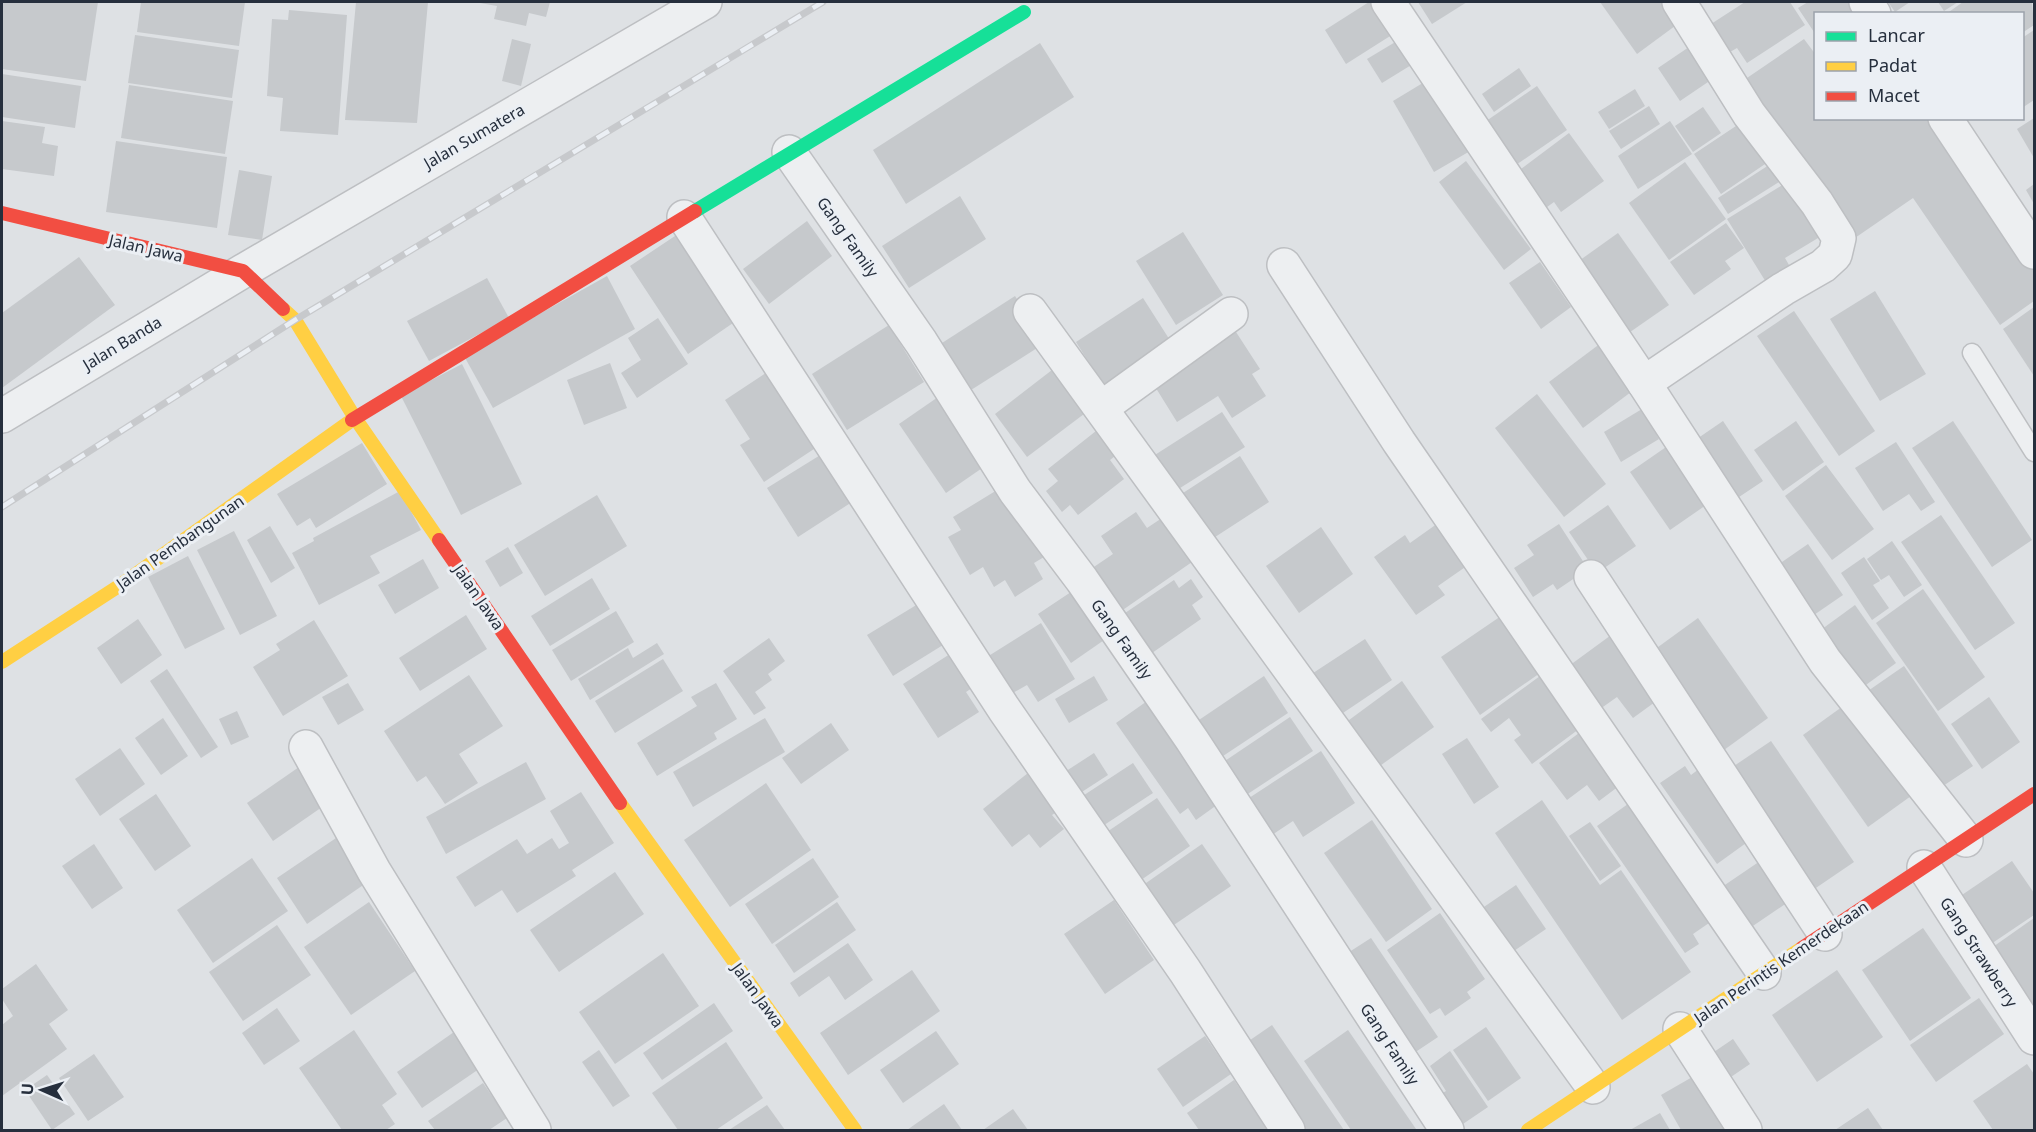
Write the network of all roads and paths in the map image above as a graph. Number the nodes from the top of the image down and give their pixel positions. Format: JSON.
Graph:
{"nodes":[{"id":1,"x":705,"y":2,"type":"edge"},
{"id":2,"x":1388,"y":2,"type":"edge"},
{"id":3,"x":1679,"y":2,"type":"edge"},
{"id":4,"x":1024,"y":12,"type":"dead end"},
{"id":5,"x":657,"y":16,"type":"edge"},
{"id":6,"x":1946,"y":120,"type":"edge"},
{"id":7,"x":789,"y":152,"type":"junction"},
{"id":8,"x":2,"y":213,"type":"edge"},
{"id":9,"x":684,"y":217,"type":"junction"},
{"id":10,"x":2034,"y":252,"type":"edge"},
{"id":11,"x":1284,"y":265,"type":"dead end"},
{"id":12,"x":243,"y":271,"type":"junction"},
{"id":13,"x":1030,"y":311,"type":"dead end"},
{"id":14,"x":1230,"y":314,"type":"dead end"},
{"id":15,"x":1972,"y":353,"type":"dead end"},
{"id":16,"x":1644,"y":383,"type":"junction"},
{"id":17,"x":1101,"y":408,"type":"junction"},
{"id":18,"x":2,"y":416,"type":"edge"},
{"id":19,"x":355,"y":418,"type":"junction"},
{"id":20,"x":2034,"y":452,"type":"edge"},
{"id":21,"x":1591,"y":577,"type":"dead end"},
{"id":22,"x":2,"y":662,"type":"edge"},
{"id":23,"x":306,"y":747,"type":"dead end"},
{"id":24,"x":2034,"y":794,"type":"edge"},
{"id":25,"x":1966,"y":840,"type":"junction"},
{"id":26,"x":1924,"y":867,"type":"junction"},
{"id":27,"x":1825,"y":934,"type":"junction"},
{"id":28,"x":1764,"y":973,"type":"junction"},
{"id":29,"x":1680,"y":1029,"type":"junction"},
{"id":30,"x":2034,"y":1038,"type":"edge"},
{"id":31,"x":1593,"y":1087,"type":"junction"},
{"id":32,"x":1542,"y":1127,"type":"edge"},
{"id":33,"x":534,"y":1131,"type":"edge"},
{"id":34,"x":855,"y":1131,"type":"edge"},
{"id":35,"x":1288,"y":1131,"type":"edge"},
{"id":36,"x":1447,"y":1131,"type":"edge"},
{"id":37,"x":1744,"y":1131,"type":"edge"}],
"edges":[{"from":1,"to":5,"type":"street","name":"Jalan Sumatera"},
{"from":2,"to":16,"type":"street"},
{"from":3,"to":16,"type":"street"},
{"from":4,"to":7,"type":"street","name":"Jalan Pembangunan"},
{"from":5,"to":12,"type":"street","name":"Jalan Sumatera"},
{"from":6,"to":10,"type":"street"},
{"from":7,"to":9,"type":"street","name":"Jalan Pembangunan"},
{"from":7,"to":36,"type":"street","name":"Gang Family"},
{"from":8,"to":12,"type":"street","name":"Jalan Jawa"},
{"from":9,"to":19,"type":"street","name":"Jalan Pembangunan"},
{"from":9,"to":35,"type":"street"},
{"from":11,"to":28,"type":"street"},
{"from":12,"to":18,"type":"street","name":"Jalan Banda"},
{"from":12,"to":19,"type":"street","name":"Jalan Jawa"},
{"from":13,"to":17,"type":"street"},
{"from":14,"to":17,"type":"street"},
{"from":15,"to":20,"type":"lane"},
{"from":16,"to":25,"type":"street"},
{"from":17,"to":31,"type":"street"},
{"from":19,"to":22,"type":"street","name":"Jalan Pembangunan"},
{"from":19,"to":34,"type":"street","name":"Jalan Jawa"},
{"from":21,"to":27,"type":"street"},
{"from":23,"to":33,"type":"street"},
{"from":24,"to":25,"type":"street","name":"Jalan Perintis Kemerdekaan"},
{"from":25,"to":26,"type":"street","name":"Jalan Perintis Kemerdekaan"},
{"from":26,"to":27,"type":"street","name":"Jalan Perintis Kemerdekaan"},
{"from":26,"to":30,"type":"street","name":"Gang Strawberry"},
{"from":27,"to":28,"type":"street","name":"Jalan Perintis Kemerdekaan"},
{"from":28,"to":29,"type":"street","name":"Jalan Perintis Kemerdekaan"},
{"from":29,"to":31,"type":"street","name":"Jalan Perintis Kemerdekaan"},
{"from":29,"to":37,"type":"street"},
{"from":31,"to":32,"type":"street","name":"Jalan Perintis Kemerdekaan"}]}
